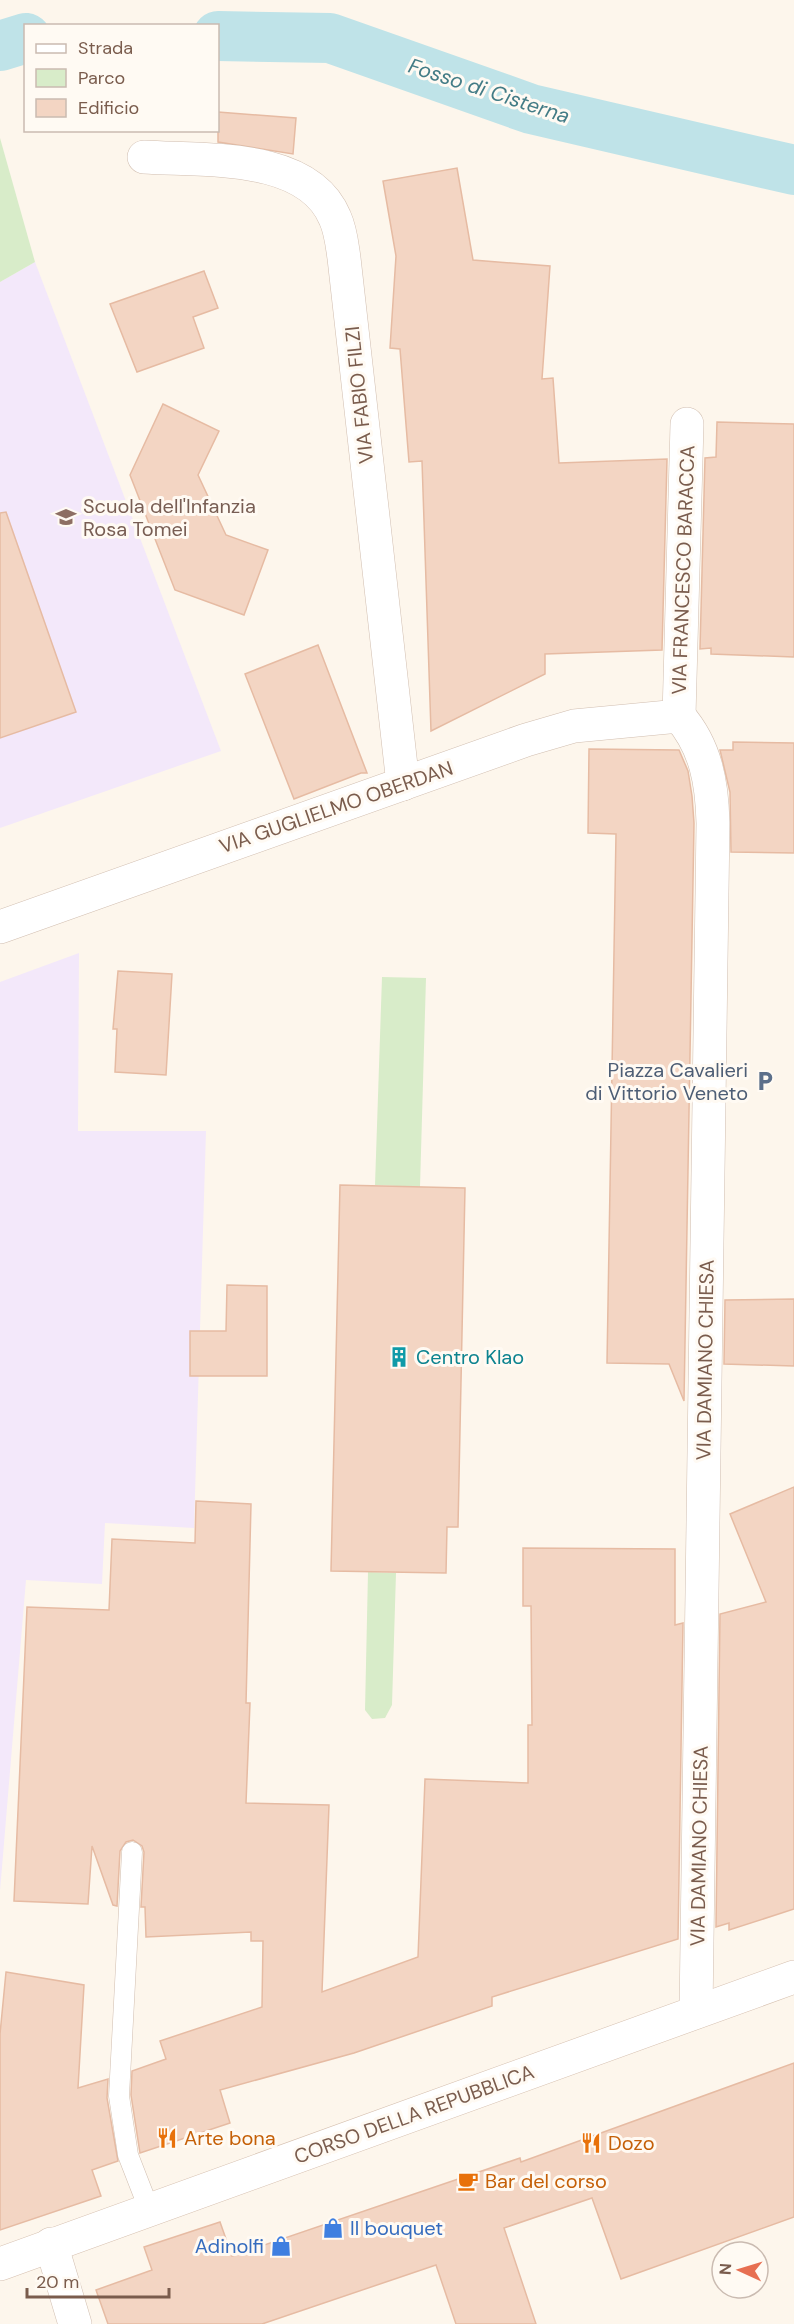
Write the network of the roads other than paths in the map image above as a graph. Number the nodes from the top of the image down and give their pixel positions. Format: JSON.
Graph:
{"nodes":[{"id":1,"x":144,"y":157,"type":"dead end"},
{"id":2,"x":687,"y":424,"type":"dead end"},
{"id":3,"x":679,"y":716,"type":"junction"},
{"id":4,"x":403,"y":784,"type":"junction"},
{"id":5,"x":0,"y":927,"type":"edge"},
{"id":6,"x":132,"y":1852,"type":"dead end"},
{"id":7,"x":794,"y":1977,"type":"edge"},
{"id":8,"x":696,"y":2012,"type":"junction"},
{"id":9,"x":149,"y":2209,"type":"junction"},
{"id":10,"x":51,"y":2244,"type":"junction"},
{"id":11,"x":0,"y":2264,"type":"edge"},
{"id":12,"x":75,"y":2324,"type":"edge"}],
"edges":[{"from":1,"to":4,"type":"street","name":"VIA FABIO FILZI"},
{"from":2,"to":3,"type":"street","name":"VIA FRANCESCO BARACCA"},
{"from":3,"to":4,"type":"street","name":"VIA GUGLIELMO OBERDAN"},
{"from":3,"to":8,"type":"street","name":"VIA DAMIANO CHIESA"},
{"from":4,"to":5,"type":"street","name":"VIA GUGLIELMO OBERDAN"},
{"from":6,"to":9,"type":"lane"},
{"from":7,"to":8,"type":"street","name":"CORSO DELLA REPUBBLICA"},
{"from":8,"to":9,"type":"street","name":"CORSO DELLA REPUBBLICA"},
{"from":9,"to":10,"type":"street","name":"CORSO DELLA REPUBBLICA"},
{"from":10,"to":11,"type":"street","name":"CORSO DELLA REPUBBLICA"},
{"from":10,"to":12,"type":"street"}]}
